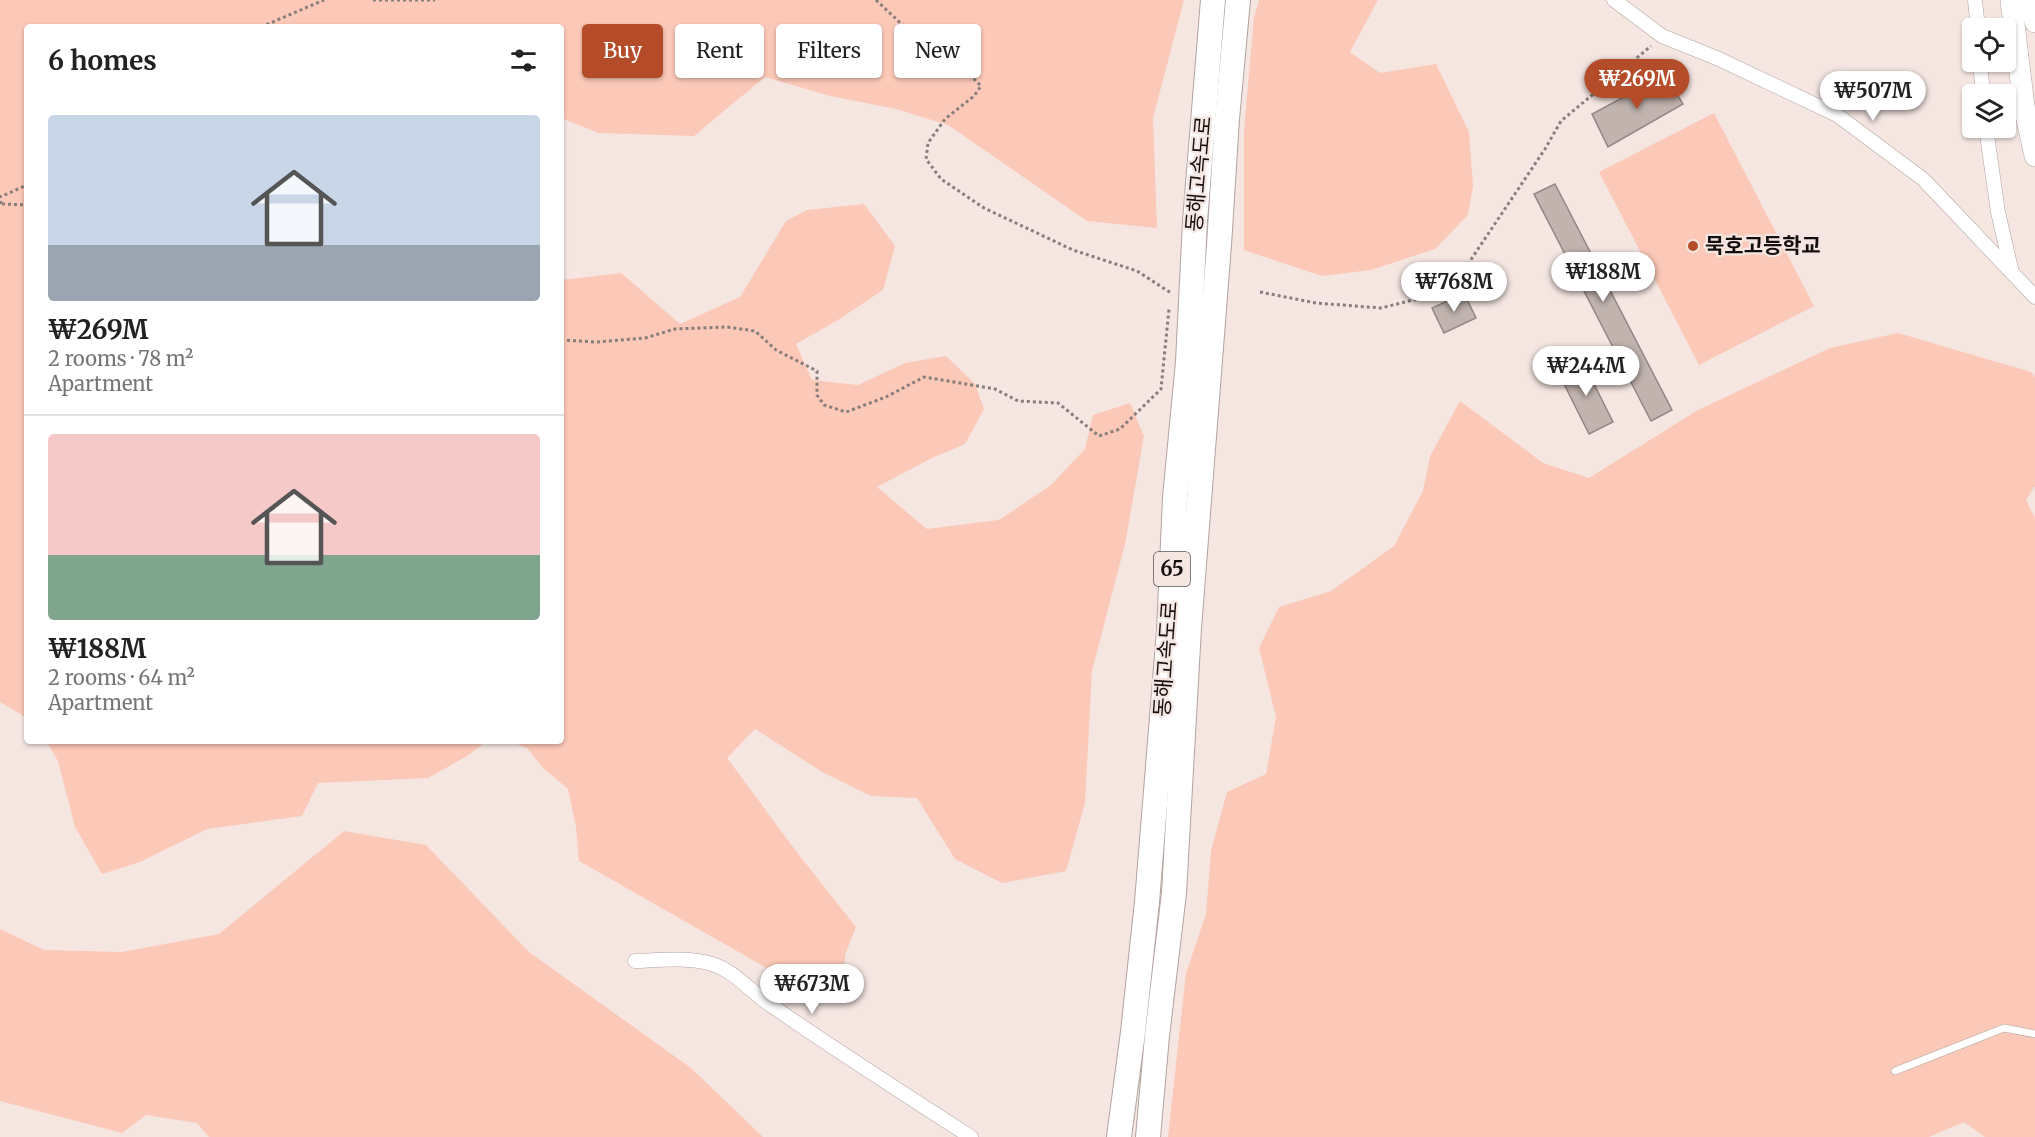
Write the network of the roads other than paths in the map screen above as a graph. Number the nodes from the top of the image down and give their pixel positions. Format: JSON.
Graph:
{"nodes":[{"id":1,"x":1213,"y":0,"type":"edge"},
{"id":2,"x":1238,"y":0,"type":"edge"},
{"id":3,"x":1614,"y":0,"type":"edge"},
{"id":4,"x":1975,"y":0,"type":"edge"},
{"id":5,"x":2011,"y":0,"type":"edge"},
{"id":6,"x":2030,"y":0,"type":"edge"},
{"id":7,"x":1977,"y":18,"type":"edge"},
{"id":8,"x":2035,"y":22,"type":"edge"},
{"id":9,"x":1987,"y":138,"type":"edge"},
{"id":10,"x":2035,"y":156,"type":"edge"},
{"id":11,"x":2012,"y":273,"type":"junction"},
{"id":12,"x":2035,"y":297,"type":"edge"},
{"id":13,"x":635,"y":961,"type":"dead end"},
{"id":14,"x":2035,"y":1034,"type":"edge"},
{"id":15,"x":1895,"y":1071,"type":"dead end"},
{"id":16,"x":971,"y":1137,"type":"edge"},
{"id":17,"x":1119,"y":1137,"type":"edge"},
{"id":18,"x":1148,"y":1137,"type":"edge"}],
"edges":[{"from":1,"to":17,"type":"highway","name":"동해고속도로","number":"65"},
{"from":2,"to":18,"type":"highway","name":"동해고속도로","number":"65"},
{"from":3,"to":11,"type":"street"},
{"from":4,"to":7,"type":"street"},
{"from":5,"to":10,"type":"main road"},
{"from":6,"to":8,"type":"main road"},
{"from":9,"to":11,"type":"street"},
{"from":11,"to":12,"type":"street"},
{"from":13,"to":16,"type":"street"},
{"from":14,"to":15,"type":"lane"}]}
